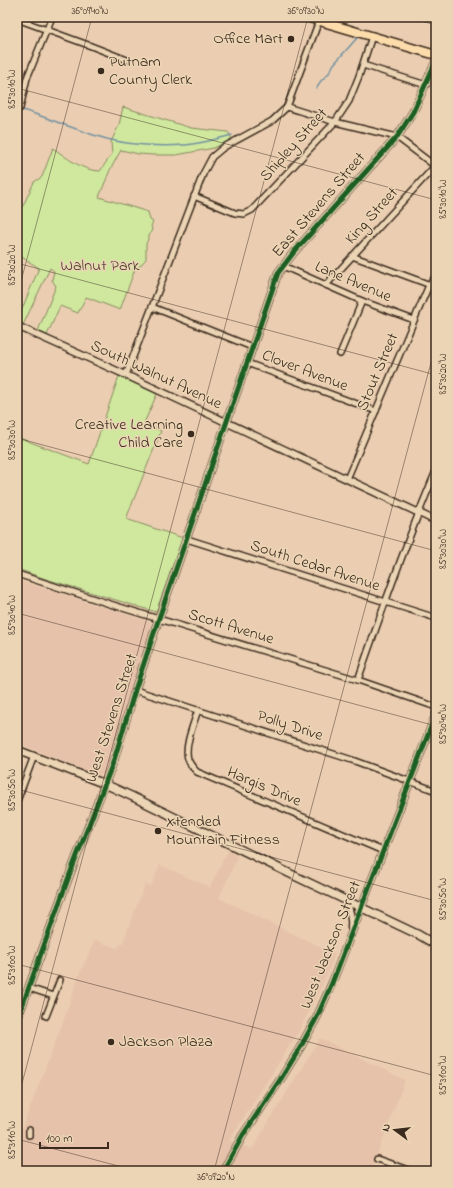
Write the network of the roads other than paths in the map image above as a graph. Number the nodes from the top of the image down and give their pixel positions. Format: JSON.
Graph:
{"nodes":[{"id":1,"x":52,"y":17,"type":"edge"},
{"id":2,"x":306,"y":17,"type":"edge"},
{"id":3,"x":17,"y":19,"type":"edge"},
{"id":4,"x":319,"y":19,"type":"edge"},
{"id":5,"x":46,"y":30,"type":"junction"},
{"id":6,"x":372,"y":36,"type":"junction"},
{"id":7,"x":436,"y":55,"type":"edge"},
{"id":8,"x":127,"y":60,"type":"dead end"},
{"id":9,"x":436,"y":61,"type":"edge"},
{"id":10,"x":363,"y":66,"type":"junction"},
{"id":11,"x":426,"y":85,"type":"junction"},
{"id":12,"x":287,"y":107,"type":"junction"},
{"id":13,"x":20,"y":108,"type":"dead end"},
{"id":14,"x":335,"y":122,"type":"junction"},
{"id":15,"x":397,"y":137,"type":"junction"},
{"id":16,"x":436,"y":165,"type":"edge"},
{"id":17,"x":194,"y":196,"type":"junction"},
{"id":18,"x":352,"y":256,"type":"junction"},
{"id":19,"x":283,"y":266,"type":"junction"},
{"id":20,"x":436,"y":276,"type":"edge"},
{"id":21,"x":429,"y":284,"type":"junction"},
{"id":22,"x":326,"y":285,"type":"junction"},
{"id":23,"x":436,"y":288,"type":"edge"},
{"id":24,"x":362,"y":301,"type":"junction"},
{"id":25,"x":152,"y":307,"type":"junction"},
{"id":26,"x":414,"y":320,"type":"junction"},
{"id":27,"x":17,"y":326,"type":"edge"},
{"id":28,"x":252,"y":347,"type":"junction"},
{"id":29,"x":340,"y":354,"type":"dead end"},
{"id":30,"x":247,"y":363,"type":"junction"},
{"id":31,"x":126,"y":375,"type":"junction"},
{"id":32,"x":376,"y":411,"type":"junction"},
{"id":33,"x":227,"y":422,"type":"junction"},
{"id":34,"x":436,"y":471,"type":"edge"},
{"id":35,"x":347,"y":479,"type":"junction"},
{"id":36,"x":419,"y":513,"type":"junction"},
{"id":37,"x":436,"y":521,"type":"edge"},
{"id":38,"x":187,"y":539,"type":"junction"},
{"id":39,"x":17,"y":574,"type":"edge"},
{"id":40,"x":385,"y":602,"type":"junction"},
{"id":41,"x":159,"y":618,"type":"junction"},
{"id":42,"x":436,"y":618,"type":"edge"},
{"id":43,"x":358,"y":680,"type":"junction"},
{"id":44,"x":135,"y":690,"type":"junction"},
{"id":45,"x":436,"y":707,"type":"edge"},
{"id":46,"x":198,"y":710,"type":"junction"},
{"id":47,"x":436,"y":714,"type":"edge"},
{"id":48,"x":17,"y":750,"type":"edge"},
{"id":49,"x":34,"y":756,"type":"junction"},
{"id":50,"x":409,"y":782,"type":"junction"},
{"id":51,"x":105,"y":784,"type":"junction"},
{"id":52,"x":436,"y":791,"type":"edge"},
{"id":53,"x":17,"y":802,"type":"edge"},
{"id":54,"x":383,"y":852,"type":"junction"},
{"id":55,"x":346,"y":900,"type":"junction"},
{"id":56,"x":361,"y":908,"type":"junction"},
{"id":57,"x":350,"y":935,"type":"junction"},
{"id":58,"x":436,"y":945,"type":"edge"},
{"id":59,"x":60,"y":980,"type":"dead end"},
{"id":60,"x":29,"y":988,"type":"junction"},
{"id":61,"x":53,"y":996,"type":"junction"},
{"id":62,"x":19,"y":1007,"type":"edge"},
{"id":63,"x":46,"y":1016,"type":"dead end"},
{"id":64,"x":17,"y":1020,"type":"edge"},
{"id":65,"x":377,"y":1159,"type":"dead end"},
{"id":66,"x":223,"y":1171,"type":"edge"},
{"id":67,"x":411,"y":1171,"type":"edge"}],
"edges":[{"from":1,"to":5,"type":"street"},
{"from":2,"to":4,"type":"main road"},
{"from":3,"to":5,"type":"street"},
{"from":4,"to":6,"type":"main road"},
{"from":4,"to":12,"type":"street"},
{"from":5,"to":8,"type":"street"},
{"from":5,"to":13,"type":"street"},
{"from":6,"to":7,"type":"main road"},
{"from":6,"to":10,"type":"street","name":"Shipley Street"},
{"from":9,"to":11,"type":"street","name":"East Stevens Street"},
{"from":10,"to":11,"type":"street"},
{"from":10,"to":14,"type":"street","name":"Shipley Street"},
{"from":11,"to":15,"type":"street","name":"East Stevens Street"},
{"from":12,"to":14,"type":"street"},
{"from":12,"to":17,"type":"street"},
{"from":14,"to":15,"type":"street"},
{"from":14,"to":17,"type":"street","name":"Shipley Street"},
{"from":15,"to":16,"type":"street"},
{"from":15,"to":19,"type":"street","name":"East Stevens Street"},
{"from":16,"to":18,"type":"street","name":"King Street"},
{"from":17,"to":25,"type":"street"},
{"from":18,"to":21,"type":"street"},
{"from":18,"to":22,"type":"street","name":"King Street"},
{"from":19,"to":22,"type":"street","name":"Lane Avenue"},
{"from":19,"to":28,"type":"street","name":"East Stevens Street"},
{"from":20,"to":21,"type":"street","name":"Stout Street"},
{"from":21,"to":23,"type":"street"},
{"from":21,"to":26,"type":"street","name":"Stout Street"},
{"from":22,"to":24,"type":"street","name":"Lane Avenue"},
{"from":24,"to":26,"type":"street","name":"Lane Avenue"},
{"from":24,"to":29,"type":"street"},
{"from":25,"to":28,"type":"street","name":"Clover Avenue"},
{"from":25,"to":31,"type":"street"},
{"from":26,"to":32,"type":"street","name":"Stout Street"},
{"from":27,"to":31,"type":"street","name":"South Walnut Avenue"},
{"from":28,"to":30,"type":"street","name":"East Stevens Street"},
{"from":30,"to":32,"type":"street","name":"Clover Avenue"},
{"from":30,"to":33,"type":"street","name":"East Stevens Street"},
{"from":31,"to":33,"type":"street","name":"South Walnut Avenue"},
{"from":32,"to":35,"type":"street","name":"Stout Street"},
{"from":33,"to":35,"type":"street","name":"South Walnut Avenue"},
{"from":33,"to":38,"type":"street","name":"West Stevens Street"},
{"from":34,"to":36,"type":"street"},
{"from":35,"to":36,"type":"street","name":"South Walnut Avenue"},
{"from":36,"to":37,"type":"street","name":"South Walnut Avenue"},
{"from":36,"to":40,"type":"street"},
{"from":38,"to":40,"type":"street","name":"South Cedar Avenue"},
{"from":38,"to":41,"type":"street","name":"West Stevens Street"},
{"from":39,"to":41,"type":"street","name":"Scott Avenue"},
{"from":40,"to":42,"type":"street","name":"South Cedar Avenue"},
{"from":40,"to":43,"type":"street"},
{"from":41,"to":43,"type":"street","name":"Scott Avenue"},
{"from":41,"to":44,"type":"street","name":"West Stevens Street"},
{"from":43,"to":45,"type":"street","name":"Scott Avenue"},
{"from":44,"to":46,"type":"street","name":"Polly Drive"},
{"from":44,"to":51,"type":"street","name":"West Stevens Street"},
{"from":46,"to":50,"type":"street","name":"Polly Drive"},
{"from":46,"to":54,"type":"street","name":"Hargis Drive"},
{"from":47,"to":50,"type":"street","name":"West Jackson Street"},
{"from":48,"to":49,"type":"main road"},
{"from":49,"to":51,"type":"main road"},
{"from":49,"to":53,"type":"street"},
{"from":50,"to":52,"type":"street","name":"Polly Drive"},
{"from":50,"to":54,"type":"street","name":"West Jackson Street"},
{"from":51,"to":55,"type":"main road"},
{"from":51,"to":60,"type":"street","name":"West Stevens Street"},
{"from":54,"to":56,"type":"street","name":"West Jackson Street"},
{"from":55,"to":56,"type":"main road"},
{"from":55,"to":57,"type":"street"},
{"from":56,"to":57,"type":"street","name":"West Jackson Street"},
{"from":56,"to":58,"type":"main road"},
{"from":57,"to":66,"type":"street","name":"West Jackson Street"},
{"from":59,"to":61,"type":"street"},
{"from":60,"to":61,"type":"street"},
{"from":60,"to":62,"type":"street","name":"West Stevens Street"},
{"from":61,"to":63,"type":"street"},
{"from":62,"to":64,"type":"street","name":"West Stevens Street"},
{"from":65,"to":67,"type":"street"}]}
